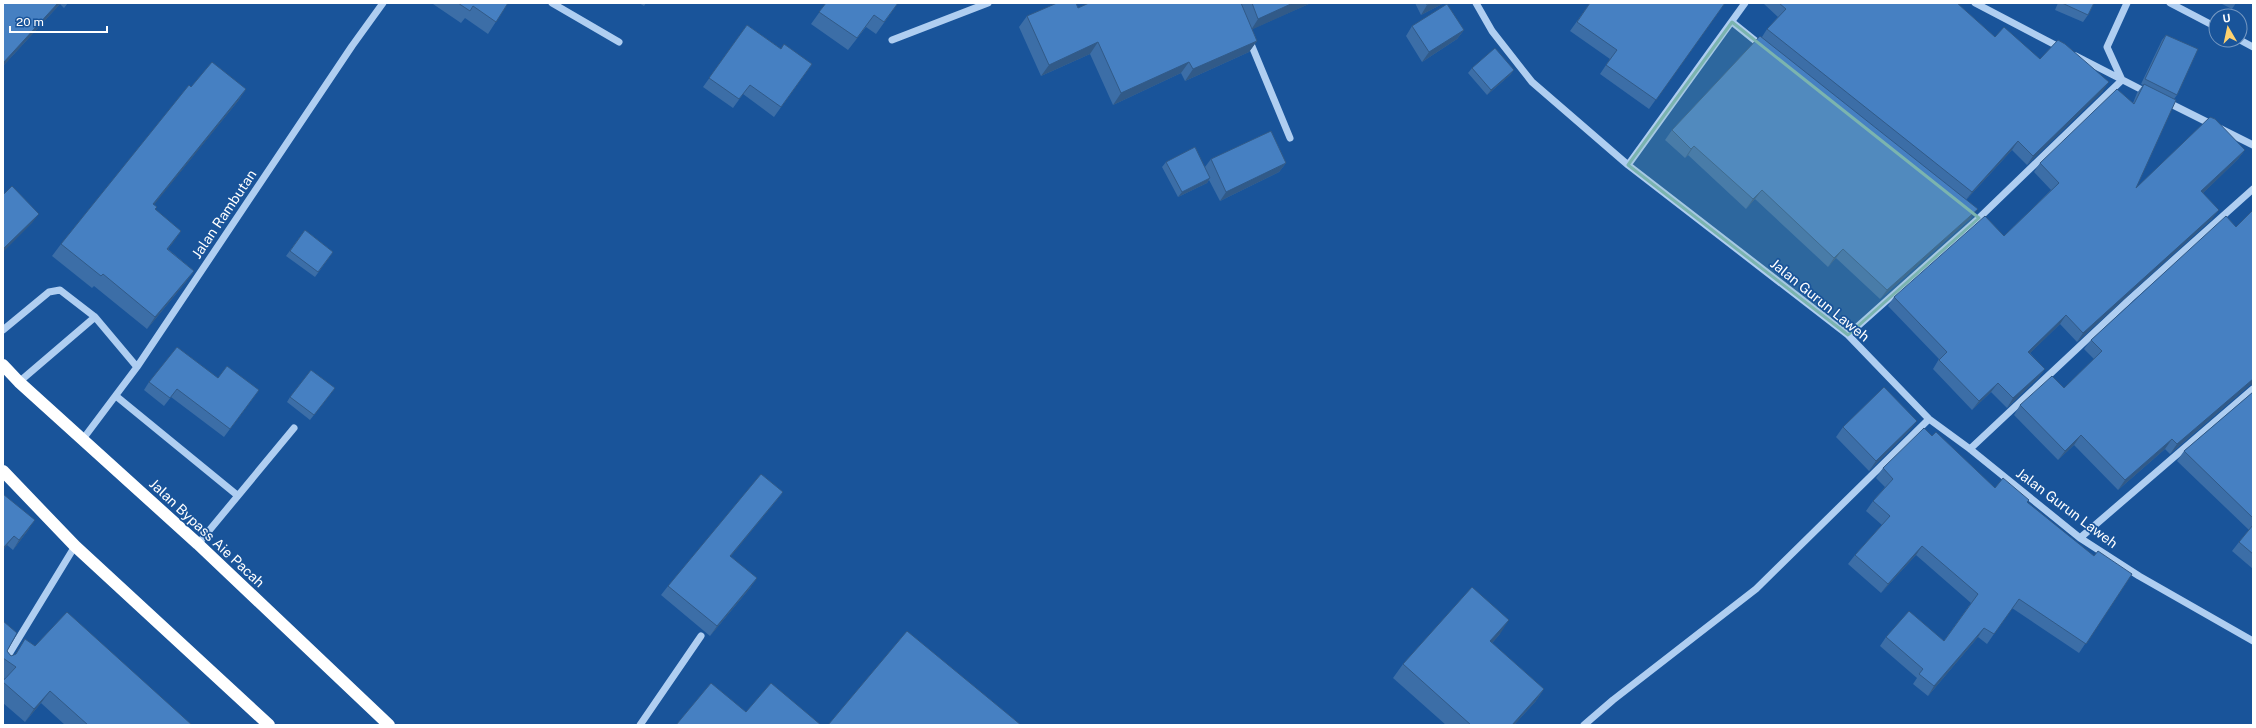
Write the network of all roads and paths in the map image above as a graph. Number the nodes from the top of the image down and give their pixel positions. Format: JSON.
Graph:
{"nodes":[{"id":1,"x":383,"y":3,"type":"edge"},
{"id":2,"x":552,"y":3,"type":"edge"},
{"id":3,"x":988,"y":3,"type":"edge"},
{"id":4,"x":1476,"y":3,"type":"edge"},
{"id":5,"x":1745,"y":3,"type":"edge"},
{"id":6,"x":1975,"y":3,"type":"edge"},
{"id":7,"x":2127,"y":3,"type":"edge"},
{"id":8,"x":2170,"y":3,"type":"edge"},
{"id":9,"x":1732,"y":22,"type":"junction"},
{"id":10,"x":2208,"y":23,"type":"edge"},
{"id":11,"x":1246,"y":32,"type":"edge"},
{"id":12,"x":892,"y":40,"type":"dead end"},
{"id":13,"x":619,"y":42,"type":"dead end"},
{"id":14,"x":1769,"y":52,"type":"edge"},
{"id":15,"x":2122,"y":80,"type":"junction"},
{"id":16,"x":1290,"y":138,"type":"dead end"},
{"id":17,"x":2253,"y":145,"type":"edge"},
{"id":18,"x":1628,"y":165,"type":"junction"},
{"id":19,"x":2253,"y":189,"type":"edge"},
{"id":20,"x":1973,"y":213,"type":"edge"},
{"id":21,"x":1980,"y":218,"type":"junction"},
{"id":22,"x":95,"y":317,"type":"junction"},
{"id":23,"x":3,"y":330,"type":"edge"},
{"id":24,"x":1848,"y":335,"type":"junction"},
{"id":25,"x":3,"y":365,"type":"edge"},
{"id":26,"x":137,"y":368,"type":"junction"},
{"id":27,"x":19,"y":382,"type":"junction"},
{"id":28,"x":2253,"y":389,"type":"edge"},
{"id":29,"x":116,"y":396,"type":"junction"},
{"id":30,"x":1929,"y":419,"type":"junction"},
{"id":31,"x":294,"y":428,"type":"dead end"},
{"id":32,"x":83,"y":439,"type":"junction"},
{"id":33,"x":1970,"y":449,"type":"junction"},
{"id":34,"x":3,"y":471,"type":"edge"},
{"id":35,"x":237,"y":495,"type":"junction"},
{"id":36,"x":2080,"y":538,"type":"junction"},
{"id":37,"x":198,"y":544,"type":"junction"},
{"id":38,"x":75,"y":546,"type":"junction"},
{"id":39,"x":701,"y":636,"type":"dead end"},
{"id":40,"x":2253,"y":642,"type":"edge"},
{"id":41,"x":3,"y":664,"type":"edge"},
{"id":42,"x":269,"y":725,"type":"edge"},
{"id":43,"x":389,"y":725,"type":"edge"},
{"id":44,"x":640,"y":725,"type":"edge"},
{"id":45,"x":1584,"y":725,"type":"edge"}],
"edges":[{"from":1,"to":26,"type":"street","name":"Jalan Rambutan"},
{"from":2,"to":13,"type":"street"},
{"from":3,"to":12,"type":"street"},
{"from":4,"to":18,"type":"street","name":"Jalan Gurun Laweh"},
{"from":5,"to":9,"type":"street"},
{"from":6,"to":15,"type":"street"},
{"from":7,"to":15,"type":"street"},
{"from":8,"to":10,"type":"street"},
{"from":9,"to":14,"type":"street"},
{"from":9,"to":18,"type":"street"},
{"from":11,"to":16,"type":"street"},
{"from":15,"to":17,"type":"street"},
{"from":15,"to":21,"type":"street"},
{"from":18,"to":24,"type":"street","name":"Jalan Gurun Laweh"},
{"from":19,"to":33,"type":"street"},
{"from":20,"to":21,"type":"street"},
{"from":21,"to":24,"type":"street"},
{"from":22,"to":23,"type":"street"},
{"from":22,"to":26,"type":"street"},
{"from":22,"to":27,"type":"street"},
{"from":24,"to":30,"type":"street","name":"Jalan Gurun Laweh"},
{"from":25,"to":27,"type":"highway","name":"Jalan Bypass Aie Pacah"},
{"from":26,"to":29,"type":"street","name":"Jalan Rambutan"},
{"from":27,"to":32,"type":"highway","name":"Jalan Bypass Aie Pacah"},
{"from":28,"to":36,"type":"street"},
{"from":29,"to":32,"type":"street","name":"Jalan Rambutan"},
{"from":29,"to":35,"type":"street"},
{"from":30,"to":33,"type":"street","name":"Jalan Gurun Laweh"},
{"from":30,"to":45,"type":"street"},
{"from":31,"to":35,"type":"street"},
{"from":32,"to":37,"type":"highway","name":"Jalan Bypass Aie Pacah"},
{"from":33,"to":36,"type":"street","name":"Jalan Gurun Laweh"},
{"from":34,"to":38,"type":"highway"},
{"from":35,"to":37,"type":"street"},
{"from":36,"to":40,"type":"street","name":"Jalan Gurun Laweh"},
{"from":37,"to":43,"type":"highway","name":"Jalan Bypass Aie Pacah"},
{"from":38,"to":41,"type":"street"},
{"from":38,"to":42,"type":"highway"},
{"from":39,"to":44,"type":"street"}]}
